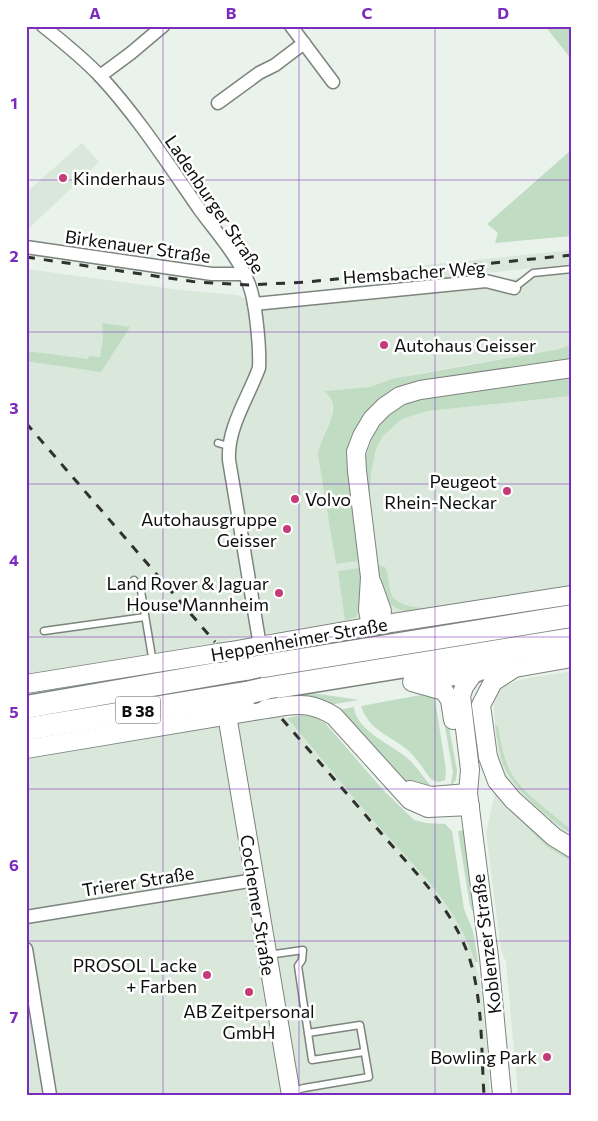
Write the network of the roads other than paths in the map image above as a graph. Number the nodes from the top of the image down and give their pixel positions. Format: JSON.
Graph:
{"nodes":[{"id":1,"x":43,"y":26,"type":"edge"},
{"id":2,"x":163,"y":26,"type":"edge"},
{"id":3,"x":291,"y":26,"type":"edge"},
{"id":4,"x":304,"y":43,"type":"junction"},
{"id":5,"x":100,"y":76,"type":"junction"},
{"id":6,"x":333,"y":82,"type":"dead end"},
{"id":7,"x":218,"y":104,"type":"dead end"},
{"id":8,"x":26,"y":247,"type":"edge"},
{"id":9,"x":572,"y":269,"type":"edge"},
{"id":10,"x":245,"y":274,"type":"junction"},
{"id":11,"x":514,"y":288,"type":"joint"},
{"id":12,"x":254,"y":304,"type":"junction"},
{"id":13,"x":572,"y":368,"type":"edge"},
{"id":14,"x":369,"y":568,"type":"junction"},
{"id":15,"x":134,"y":580,"type":"dead end"},
{"id":16,"x":572,"y":595,"type":"edge"},
{"id":17,"x":381,"y":604,"type":"junction"},
{"id":18,"x":572,"y":616,"type":"edge"},
{"id":19,"x":145,"y":617,"type":"junction"},
{"id":20,"x":414,"y":620,"type":"junction"},
{"id":21,"x":375,"y":626,"type":"junction"},
{"id":22,"x":44,"y":631,"type":"dead end"},
{"id":23,"x":572,"y":639,"type":"edge"},
{"id":24,"x":345,"y":642,"type":"junction"},
{"id":25,"x":260,"y":646,"type":"junction"},
{"id":26,"x":572,"y":658,"type":"edge"},
{"id":27,"x":232,"y":661,"type":"junction"},
{"id":28,"x":153,"y":664,"type":"junction"},
{"id":29,"x":516,"y":668,"type":"junction"},
{"id":30,"x":476,"y":672,"type":"junction"},
{"id":31,"x":353,"y":678,"type":"junction"},
{"id":32,"x":410,"y":681,"type":"junction"},
{"id":33,"x":26,"y":684,"type":"edge"},
{"id":34,"x":265,"y":699,"type":"junction"},
{"id":35,"x":26,"y":707,"type":"edge"},
{"id":36,"x":227,"y":715,"type":"junction"},
{"id":37,"x":26,"y":729,"type":"edge"},
{"id":38,"x":26,"y":749,"type":"edge"},
{"id":39,"x":469,"y":800,"type":"junction"},
{"id":40,"x":572,"y":848,"type":"edge"},
{"id":41,"x":255,"y":880,"type":"junction"},
{"id":42,"x":26,"y":917,"type":"edge"},
{"id":43,"x":26,"y":949,"type":"edge"},
{"id":44,"x":267,"y":956,"type":"junction"},
{"id":45,"x":308,"y":1033,"type":"junction"},
{"id":46,"x":364,"y":1052,"type":"junction"},
{"id":47,"x":287,"y":1094,"type":"edge"},
{"id":48,"x":50,"y":1095,"type":"edge"},
{"id":49,"x":502,"y":1095,"type":"edge"}],
"edges":[{"from":1,"to":5,"type":"street","name":"Ladenburger Straße"},
{"from":2,"to":5,"type":"street"},
{"from":3,"to":4,"type":"street"},
{"from":4,"to":6,"type":"street"},
{"from":4,"to":7,"type":"street"},
{"from":5,"to":10,"type":"street","name":"Ladenburger Straße"},
{"from":8,"to":10,"type":"street","name":"Birkenauer Straße"},
{"from":9,"to":11,"type":"lane","name":"Hemsbacher Weg"},
{"from":10,"to":12,"type":"street","name":"Ladenburger Straße"},
{"from":11,"to":12,"type":"street","name":"Hemsbacher Weg"},
{"from":12,"to":25,"type":"street","name":"Ladenburger Straße"},
{"from":13,"to":14,"type":"street"},
{"from":14,"to":17,"type":"street"},
{"from":14,"to":21,"type":"street"},
{"from":15,"to":19,"type":"lane"},
{"from":16,"to":20,"type":"street","name":"Heppenheimer Straße"},
{"from":17,"to":20,"type":"street"},
{"from":17,"to":21,"type":"street"},
{"from":18,"to":24,"type":"highway","number":"B 38"},
{"from":19,"to":22,"type":"lane"},
{"from":19,"to":28,"type":"lane"},
{"from":20,"to":21,"type":"street","name":"Heppenheimer Straße"},
{"from":21,"to":24,"type":"street","name":"Heppenheimer Straße"},
{"from":23,"to":31,"type":"highway","number":"B 38"},
{"from":24,"to":25,"type":"street","name":"Heppenheimer Straße"},
{"from":24,"to":27,"type":"highway","number":"B 38"},
{"from":25,"to":27,"type":"street","name":"Heppenheimer Straße"},
{"from":26,"to":29,"type":"street"},
{"from":27,"to":28,"type":"street","name":"Heppenheimer Straße"},
{"from":27,"to":35,"type":"highway","number":"B 38"},
{"from":28,"to":33,"type":"street","name":"Heppenheimer Straße"},
{"from":29,"to":30,"type":"street"},
{"from":29,"to":40,"type":"street"},
{"from":30,"to":32,"type":"highway"},
{"from":30,"to":39,"type":"street","name":"Koblenzer Straße"},
{"from":31,"to":32,"type":"highway"},
{"from":31,"to":34,"type":"highway","number":"B 38"},
{"from":32,"to":39,"type":"street","name":"Koblenzer Straße"},
{"from":34,"to":36,"type":"street"},
{"from":34,"to":37,"type":"highway","number":"B 38"},
{"from":34,"to":39,"type":"street"},
{"from":36,"to":38,"type":"street"},
{"from":36,"to":41,"type":"street","name":"Cochemer Straße"},
{"from":39,"to":49,"type":"street","name":"Koblenzer Straße"},
{"from":41,"to":42,"type":"street","name":"Trierer Straße"},
{"from":41,"to":44,"type":"street","name":"Cochemer Straße"},
{"from":43,"to":48,"type":"street"},
{"from":44,"to":45,"type":"lane"},
{"from":44,"to":47,"type":"street","name":"Cochemer Straße"},
{"from":45,"to":46,"type":"lane"},
{"from":45,"to":46,"type":"lane"},
{"from":46,"to":47,"type":"lane"}]}
